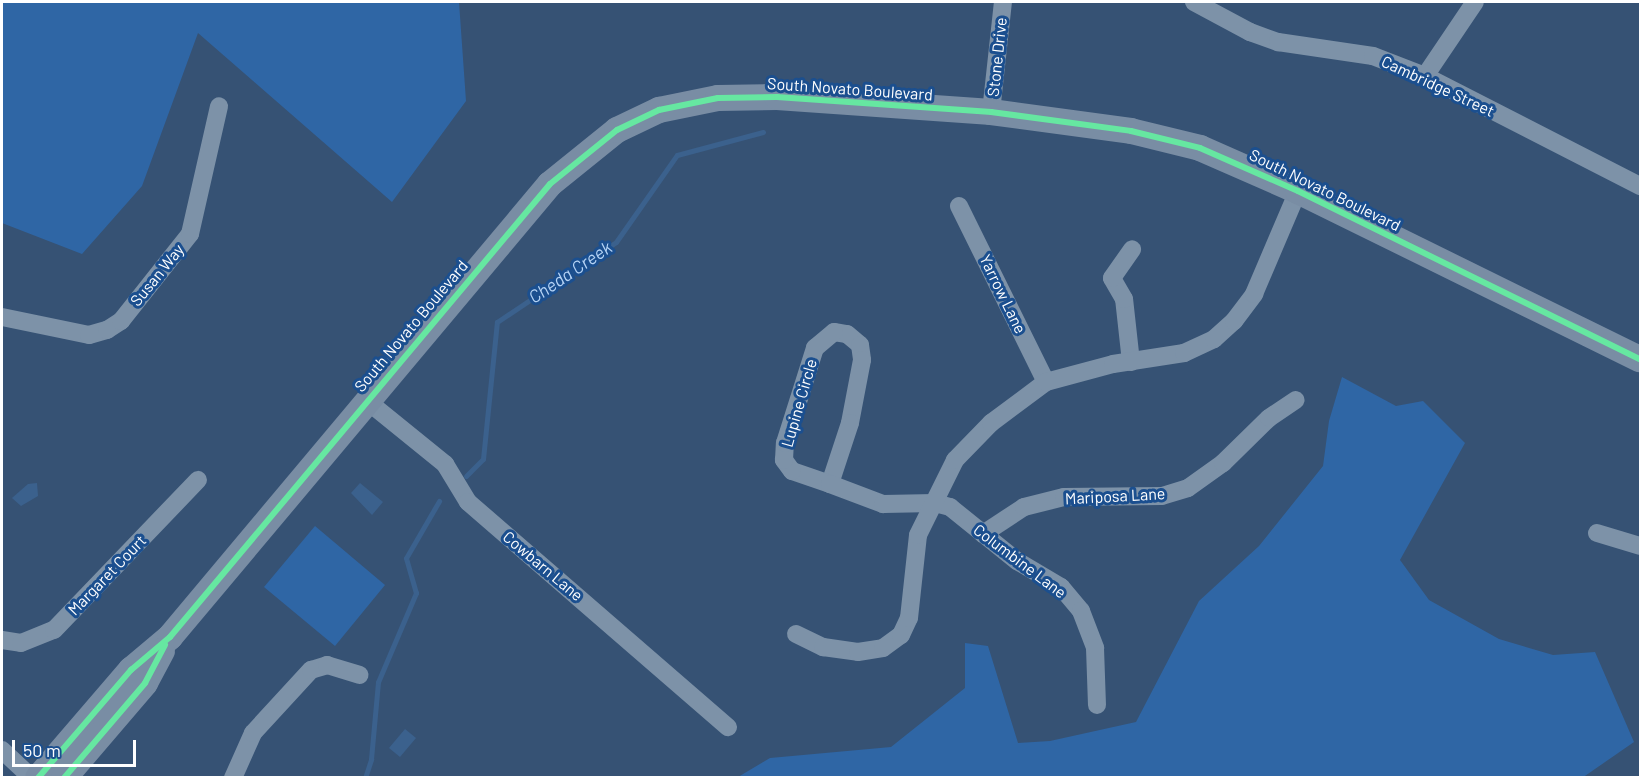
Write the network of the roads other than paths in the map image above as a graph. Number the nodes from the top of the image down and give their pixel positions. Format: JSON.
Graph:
{"nodes":[{"id":1,"x":1003,"y":2,"type":"edge"},
{"id":2,"x":1194,"y":2,"type":"edge"},
{"id":3,"x":1474,"y":2,"type":"edge"},
{"id":4,"x":1425,"y":76,"type":"junction"},
{"id":5,"x":219,"y":106,"type":"dead end"},
{"id":6,"x":991,"y":112,"type":"junction"},
{"id":7,"x":1641,"y":186,"type":"edge"},
{"id":8,"x":1298,"y":191,"type":"junction"},
{"id":9,"x":959,"y":206,"type":"dead end"},
{"id":10,"x":1132,"y":249,"type":"dead end"},
{"id":11,"x":2,"y":317,"type":"edge"},
{"id":12,"x":1641,"y":359,"type":"edge"},
{"id":13,"x":1131,"y":363,"type":"junction"},
{"id":14,"x":1046,"y":382,"type":"junction"},
{"id":15,"x":366,"y":400,"type":"junction"},
{"id":16,"x":1296,"y":400,"type":"dead end"},
{"id":17,"x":198,"y":480,"type":"dead end"},
{"id":18,"x":830,"y":484,"type":"junction"},
{"id":19,"x":935,"y":503,"type":"junction"},
{"id":20,"x":1597,"y":533,"type":"dead end"},
{"id":21,"x":983,"y":534,"type":"junction"},
{"id":22,"x":1641,"y":546,"type":"edge"},
{"id":23,"x":796,"y":634,"type":"dead end"},
{"id":24,"x":170,"y":637,"type":"junction"},
{"id":25,"x":2,"y":640,"type":"edge"},
{"id":26,"x":360,"y":675,"type":"dead end"},
{"id":27,"x":1098,"y":705,"type":"dead end"},
{"id":28,"x":728,"y":727,"type":"dead end"},
{"id":29,"x":2,"y":750,"type":"edge"},
{"id":30,"x":32,"y":777,"type":"edge"},
{"id":31,"x":38,"y":777,"type":"edge"},
{"id":32,"x":64,"y":777,"type":"edge"},
{"id":33,"x":233,"y":777,"type":"edge"}],
"edges":[{"from":1,"to":6,"type":"street","name":"Stone Drive"},
{"from":2,"to":4,"type":"street","name":"Cambridge Street"},
{"from":3,"to":4,"type":"street"},
{"from":4,"to":7,"type":"street","name":"Cambridge Street"},
{"from":5,"to":11,"type":"street","name":"Susan Way"},
{"from":6,"to":8,"type":"main road","name":"South Novato Boulevard"},
{"from":6,"to":15,"type":"main road","name":"South Novato Boulevard"},
{"from":8,"to":12,"type":"main road","name":"South Novato Boulevard"},
{"from":8,"to":13,"type":"street"},
{"from":9,"to":14,"type":"street","name":"Yarrow Lane"},
{"from":10,"to":13,"type":"street"},
{"from":13,"to":14,"type":"street"},
{"from":14,"to":19,"type":"street"},
{"from":15,"to":24,"type":"main road","name":"South Novato Boulevard"},
{"from":15,"to":28,"type":"street","name":"Cowbarn Lane"},
{"from":16,"to":21,"type":"street","name":"Mariposa Lane"},
{"from":17,"to":25,"type":"street","name":"Margaret Court"},
{"from":18,"to":18,"type":"street","name":"Lupine Circle"},
{"from":18,"to":19,"type":"street","name":"Lupine Circle"},
{"from":19,"to":21,"type":"street","name":"Columbine Lane"},
{"from":19,"to":23,"type":"street"},
{"from":20,"to":22,"type":"street"},
{"from":21,"to":27,"type":"street","name":"Columbine Lane"},
{"from":24,"to":31,"type":"main road","name":"South Novato Boulevard"},
{"from":24,"to":32,"type":"main road","name":"South Novato Boulevard"},
{"from":26,"to":33,"type":"street"},
{"from":29,"to":30,"type":"street"}]}
